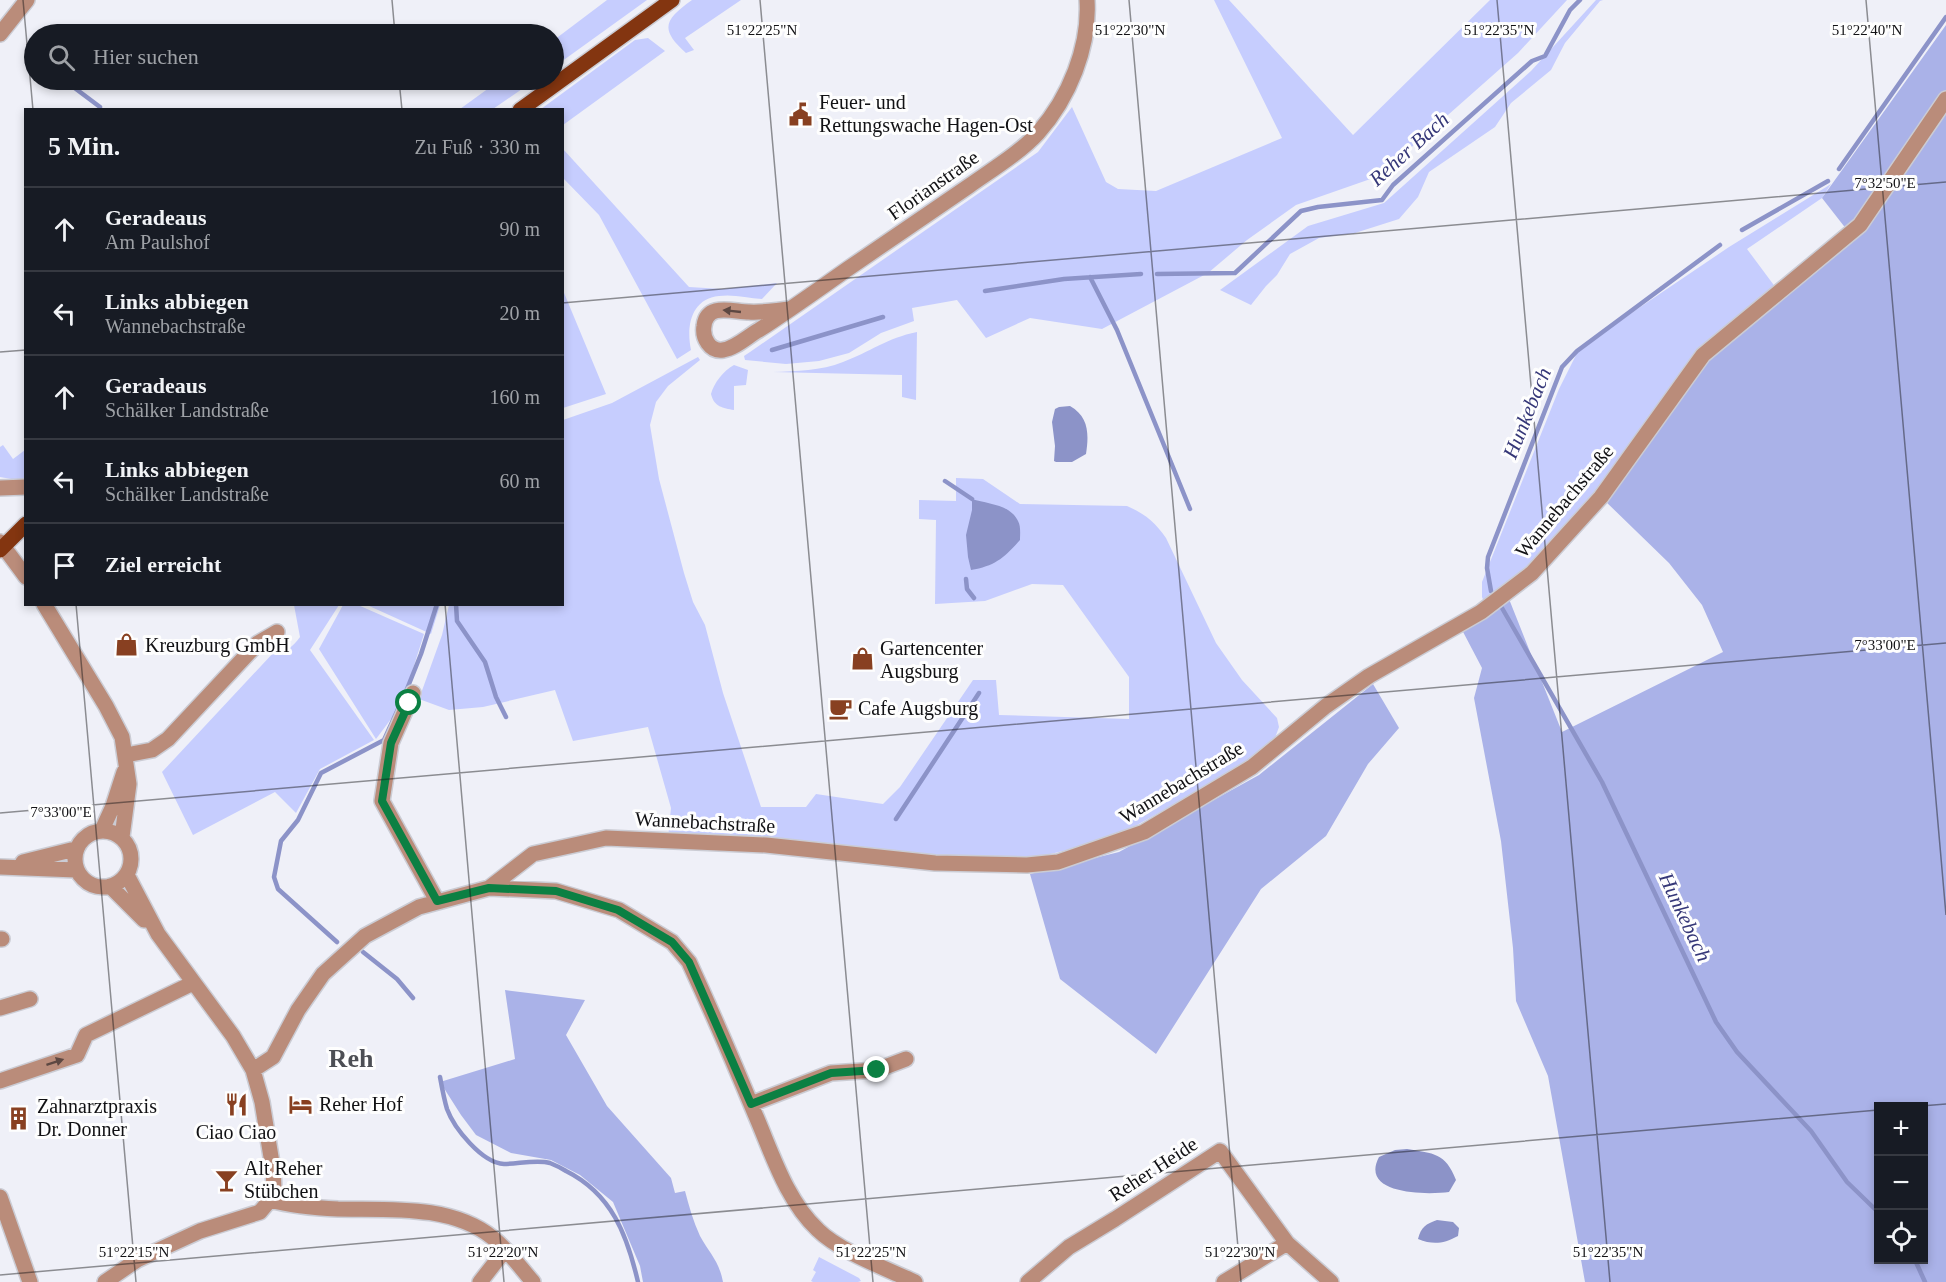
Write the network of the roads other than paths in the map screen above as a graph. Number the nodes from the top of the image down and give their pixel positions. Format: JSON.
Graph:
{"nodes":[{"id":1,"x":27,"y":0,"type":"edge"},
{"id":2,"x":672,"y":0,"type":"edge"},
{"id":3,"x":1087,"y":0,"type":"edge"},
{"id":4,"x":0,"y":34,"type":"edge"},
{"id":5,"x":564,"y":78,"type":"edge"},
{"id":6,"x":548,"y":90,"type":"edge"},
{"id":7,"x":1946,"y":99,"type":"edge"},
{"id":8,"x":523,"y":108,"type":"edge"},
{"id":9,"x":790,"y":309,"type":"junction"},
{"id":10,"x":0,"y":488,"type":"edge"},
{"id":11,"x":24,"y":488,"type":"edge"},
{"id":12,"x":24,"y":526,"type":"edge"},
{"id":13,"x":1,"y":546,"type":"edge"},
{"id":14,"x":24,"y":575,"type":"edge"},
{"id":15,"x":45,"y":606,"type":"edge"},
{"id":16,"x":277,"y":632,"type":"dead end"},
{"id":17,"x":413,"y":693,"type":"dead end"},
{"id":18,"x":126,"y":760,"type":"junction"},
{"id":19,"x":102,"y":830,"type":"junction"},
{"id":20,"x":122,"y":837,"type":"junction"},
{"id":21,"x":75,"y":849,"type":"junction"},
{"id":22,"x":2,"y":866,"type":"edge"},
{"id":23,"x":76,"y":870,"type":"junction"},
{"id":24,"x":127,"y":875,"type":"junction"},
{"id":25,"x":110,"y":886,"type":"junction"},
{"id":26,"x":489,"y":888,"type":"junction"},
{"id":27,"x":437,"y":901,"type":"junction"},
{"id":28,"x":158,"y":934,"type":"junction"},
{"id":29,"x":193,"y":983,"type":"junction"},
{"id":30,"x":30,"y":999,"type":"dead end"},
{"id":31,"x":0,"y":1008,"type":"edge"},
{"id":32,"x":906,"y":1059,"type":"dead end"},
{"id":33,"x":253,"y":1070,"type":"junction"},
{"id":34,"x":0,"y":1081,"type":"edge"},
{"id":35,"x":751,"y":1104,"type":"junction"},
{"id":36,"x":0,"y":1197,"type":"edge"},
{"id":37,"x":270,"y":1200,"type":"junction"},
{"id":38,"x":1287,"y":1243,"type":"junction"},
{"id":39,"x":505,"y":1250,"type":"junction"},
{"id":40,"x":30,"y":1282,"type":"edge"},
{"id":41,"x":105,"y":1282,"type":"edge"},
{"id":42,"x":480,"y":1282,"type":"edge"},
{"id":43,"x":533,"y":1282,"type":"edge"},
{"id":44,"x":915,"y":1282,"type":"edge"},
{"id":45,"x":1028,"y":1282,"type":"edge"},
{"id":46,"x":1224,"y":1282,"type":"edge"},
{"id":47,"x":1331,"y":1282,"type":"edge"}],
"edges":[{"from":1,"to":4,"type":"street"},
{"from":2,"to":5,"type":"main road"},
{"from":3,"to":9,"type":"street","name":"Florianstraße"},
{"from":6,"to":8,"type":"main road"},
{"from":7,"to":26,"type":"street","name":"Wannebachstraße"},
{"from":9,"to":9,"type":"street","name":"Florianstraße","one_way":true},
{"from":10,"to":11,"type":"street"},
{"from":12,"to":13,"type":"main road"},
{"from":13,"to":14,"type":"street"},
{"from":15,"to":18,"type":"street"},
{"from":16,"to":18,"type":"street"},
{"from":17,"to":27,"type":"street"},
{"from":18,"to":19,"type":"street"},
{"from":18,"to":20,"type":"street"},
{"from":19,"to":20,"type":"street"},
{"from":19,"to":21,"type":"street"},
{"from":20,"to":24,"type":"street"},
{"from":21,"to":22,"type":"street"},
{"from":21,"to":23,"type":"street"},
{"from":22,"to":23,"type":"street"},
{"from":23,"to":25,"type":"street"},
{"from":24,"to":25,"type":"street"},
{"from":24,"to":28,"type":"street"},
{"from":25,"to":28,"type":"street"},
{"from":26,"to":27,"type":"street","name":"Wannebachstraße"},
{"from":26,"to":35,"type":"street"},
{"from":27,"to":33,"type":"street","name":"Wannebachstraße"},
{"from":28,"to":29,"type":"street"},
{"from":29,"to":33,"type":"street"},
{"from":34,"to":29,"type":"street","one_way":true},
{"from":30,"to":31,"type":"street"},
{"from":32,"to":35,"type":"street"},
{"from":33,"to":37,"type":"street"},
{"from":35,"to":44,"type":"street"},
{"from":36,"to":40,"type":"street"},
{"from":37,"to":39,"type":"street"},
{"from":37,"to":41,"type":"street"},
{"from":38,"to":45,"type":"street","name":"Reher Heide"},
{"from":38,"to":46,"type":"street"},
{"from":38,"to":47,"type":"street","name":"Reher Heide"},
{"from":39,"to":42,"type":"street"},
{"from":39,"to":43,"type":"street"}]}
